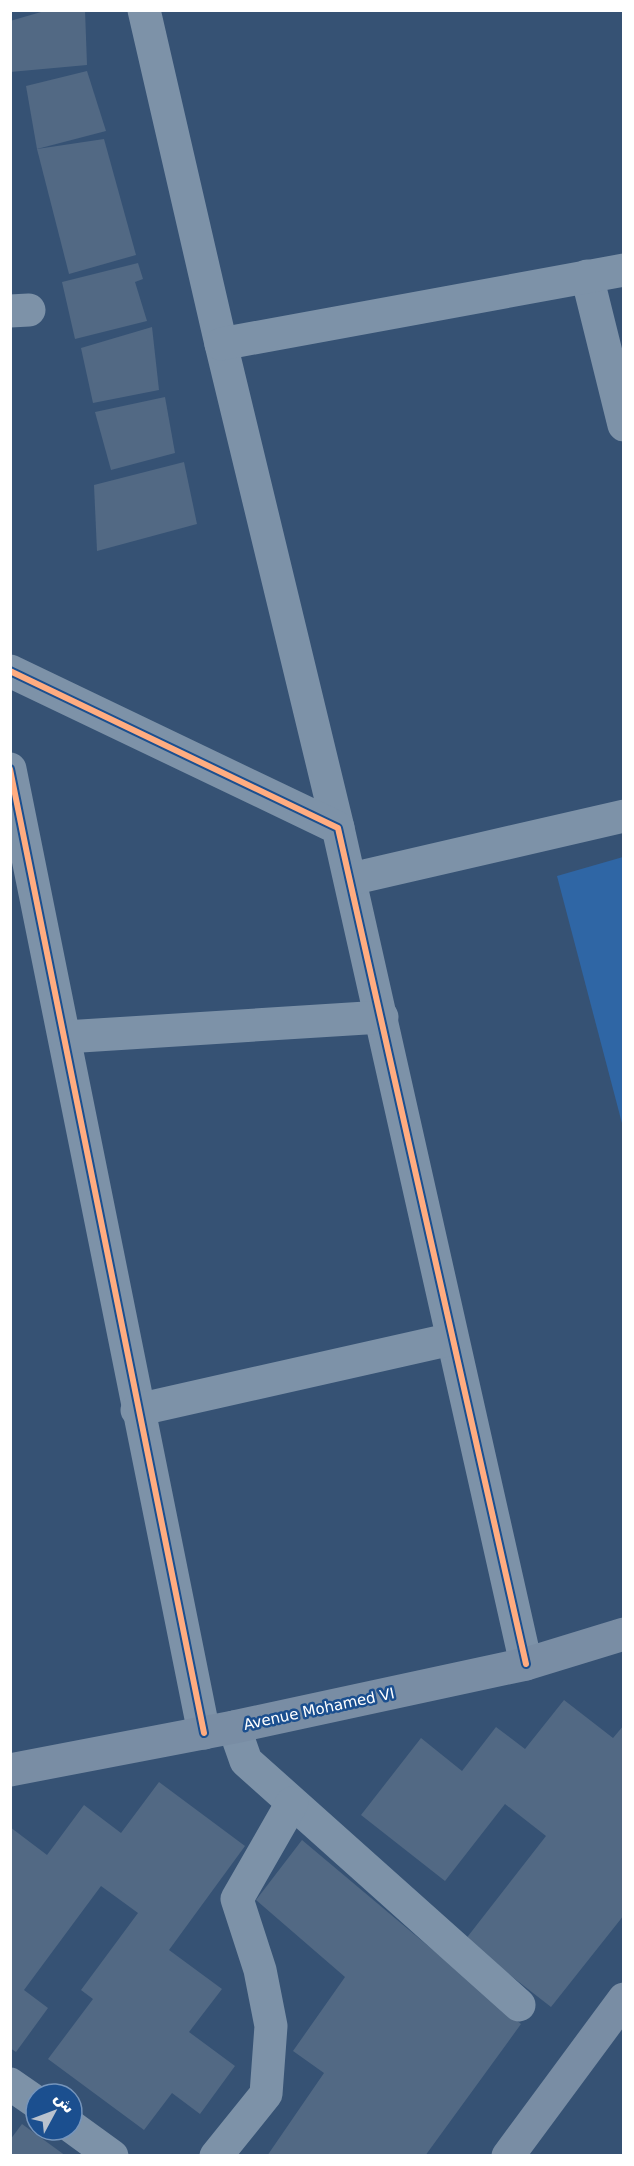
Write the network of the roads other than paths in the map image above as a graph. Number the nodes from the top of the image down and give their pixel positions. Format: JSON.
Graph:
{"nodes":[{"id":1,"x":144,"y":10,"type":"edge"},
{"id":2,"x":624,"y":270,"type":"edge"},
{"id":3,"x":587,"y":276,"type":"junction"},
{"id":4,"x":221,"y":344,"type":"junction"},
{"id":5,"x":624,"y":425,"type":"edge"},
{"id":6,"x":10,"y":671,"type":"edge"},
{"id":7,"x":10,"y":769,"type":"edge"},
{"id":8,"x":624,"y":816,"type":"edge"},
{"id":9,"x":338,"y":828,"type":"junction"},
{"id":10,"x":351,"y":879,"type":"junction"},
{"id":11,"x":382,"y":1017,"type":"junction"},
{"id":12,"x":65,"y":1037,"type":"junction"},
{"id":13,"x":452,"y":1339,"type":"junction"},
{"id":14,"x":137,"y":1410,"type":"junction"},
{"id":15,"x":624,"y":1634,"type":"edge"},
{"id":16,"x":526,"y":1664,"type":"junction"},
{"id":17,"x":219,"y":1730,"type":"junction"},
{"id":18,"x":10,"y":1770,"type":"edge"},
{"id":19,"x":292,"y":1803,"type":"junction"},
{"id":20,"x":624,"y":1999,"type":"edge"},
{"id":21,"x":519,"y":2005,"type":"dead end"},
{"id":22,"x":10,"y":2084,"type":"edge"},
{"id":23,"x":24,"y":2094,"type":"edge"},
{"id":24,"x":84,"y":2136,"type":"edge"},
{"id":25,"x":112,"y":2156,"type":"edge"},
{"id":26,"x":216,"y":2156,"type":"edge"},
{"id":27,"x":508,"y":2156,"type":"edge"}],
"edges":[{"from":1,"to":4,"type":"street"},
{"from":2,"to":3,"type":"street"},
{"from":3,"to":4,"type":"street"},
{"from":3,"to":5,"type":"street"},
{"from":4,"to":9,"type":"street"},
{"from":6,"to":9,"type":"street"},
{"from":7,"to":12,"type":"street"},
{"from":8,"to":10,"type":"street"},
{"from":9,"to":10,"type":"street"},
{"from":10,"to":11,"type":"street"},
{"from":11,"to":12,"type":"street"},
{"from":11,"to":13,"type":"street"},
{"from":12,"to":14,"type":"street"},
{"from":13,"to":14,"type":"street"},
{"from":13,"to":16,"type":"street"},
{"from":14,"to":17,"type":"street"},
{"from":15,"to":16,"type":"main road","name":"Avenue Mohamed VI"},
{"from":16,"to":17,"type":"main road","name":"Avenue Mohamed VI"},
{"from":17,"to":18,"type":"main road","name":"Avenue Mohamed VI"},
{"from":17,"to":19,"type":"street"},
{"from":19,"to":21,"type":"street"},
{"from":19,"to":26,"type":"street"},
{"from":20,"to":27,"type":"main road"},
{"from":22,"to":23,"type":"street"},
{"from":24,"to":25,"type":"street"}]}
